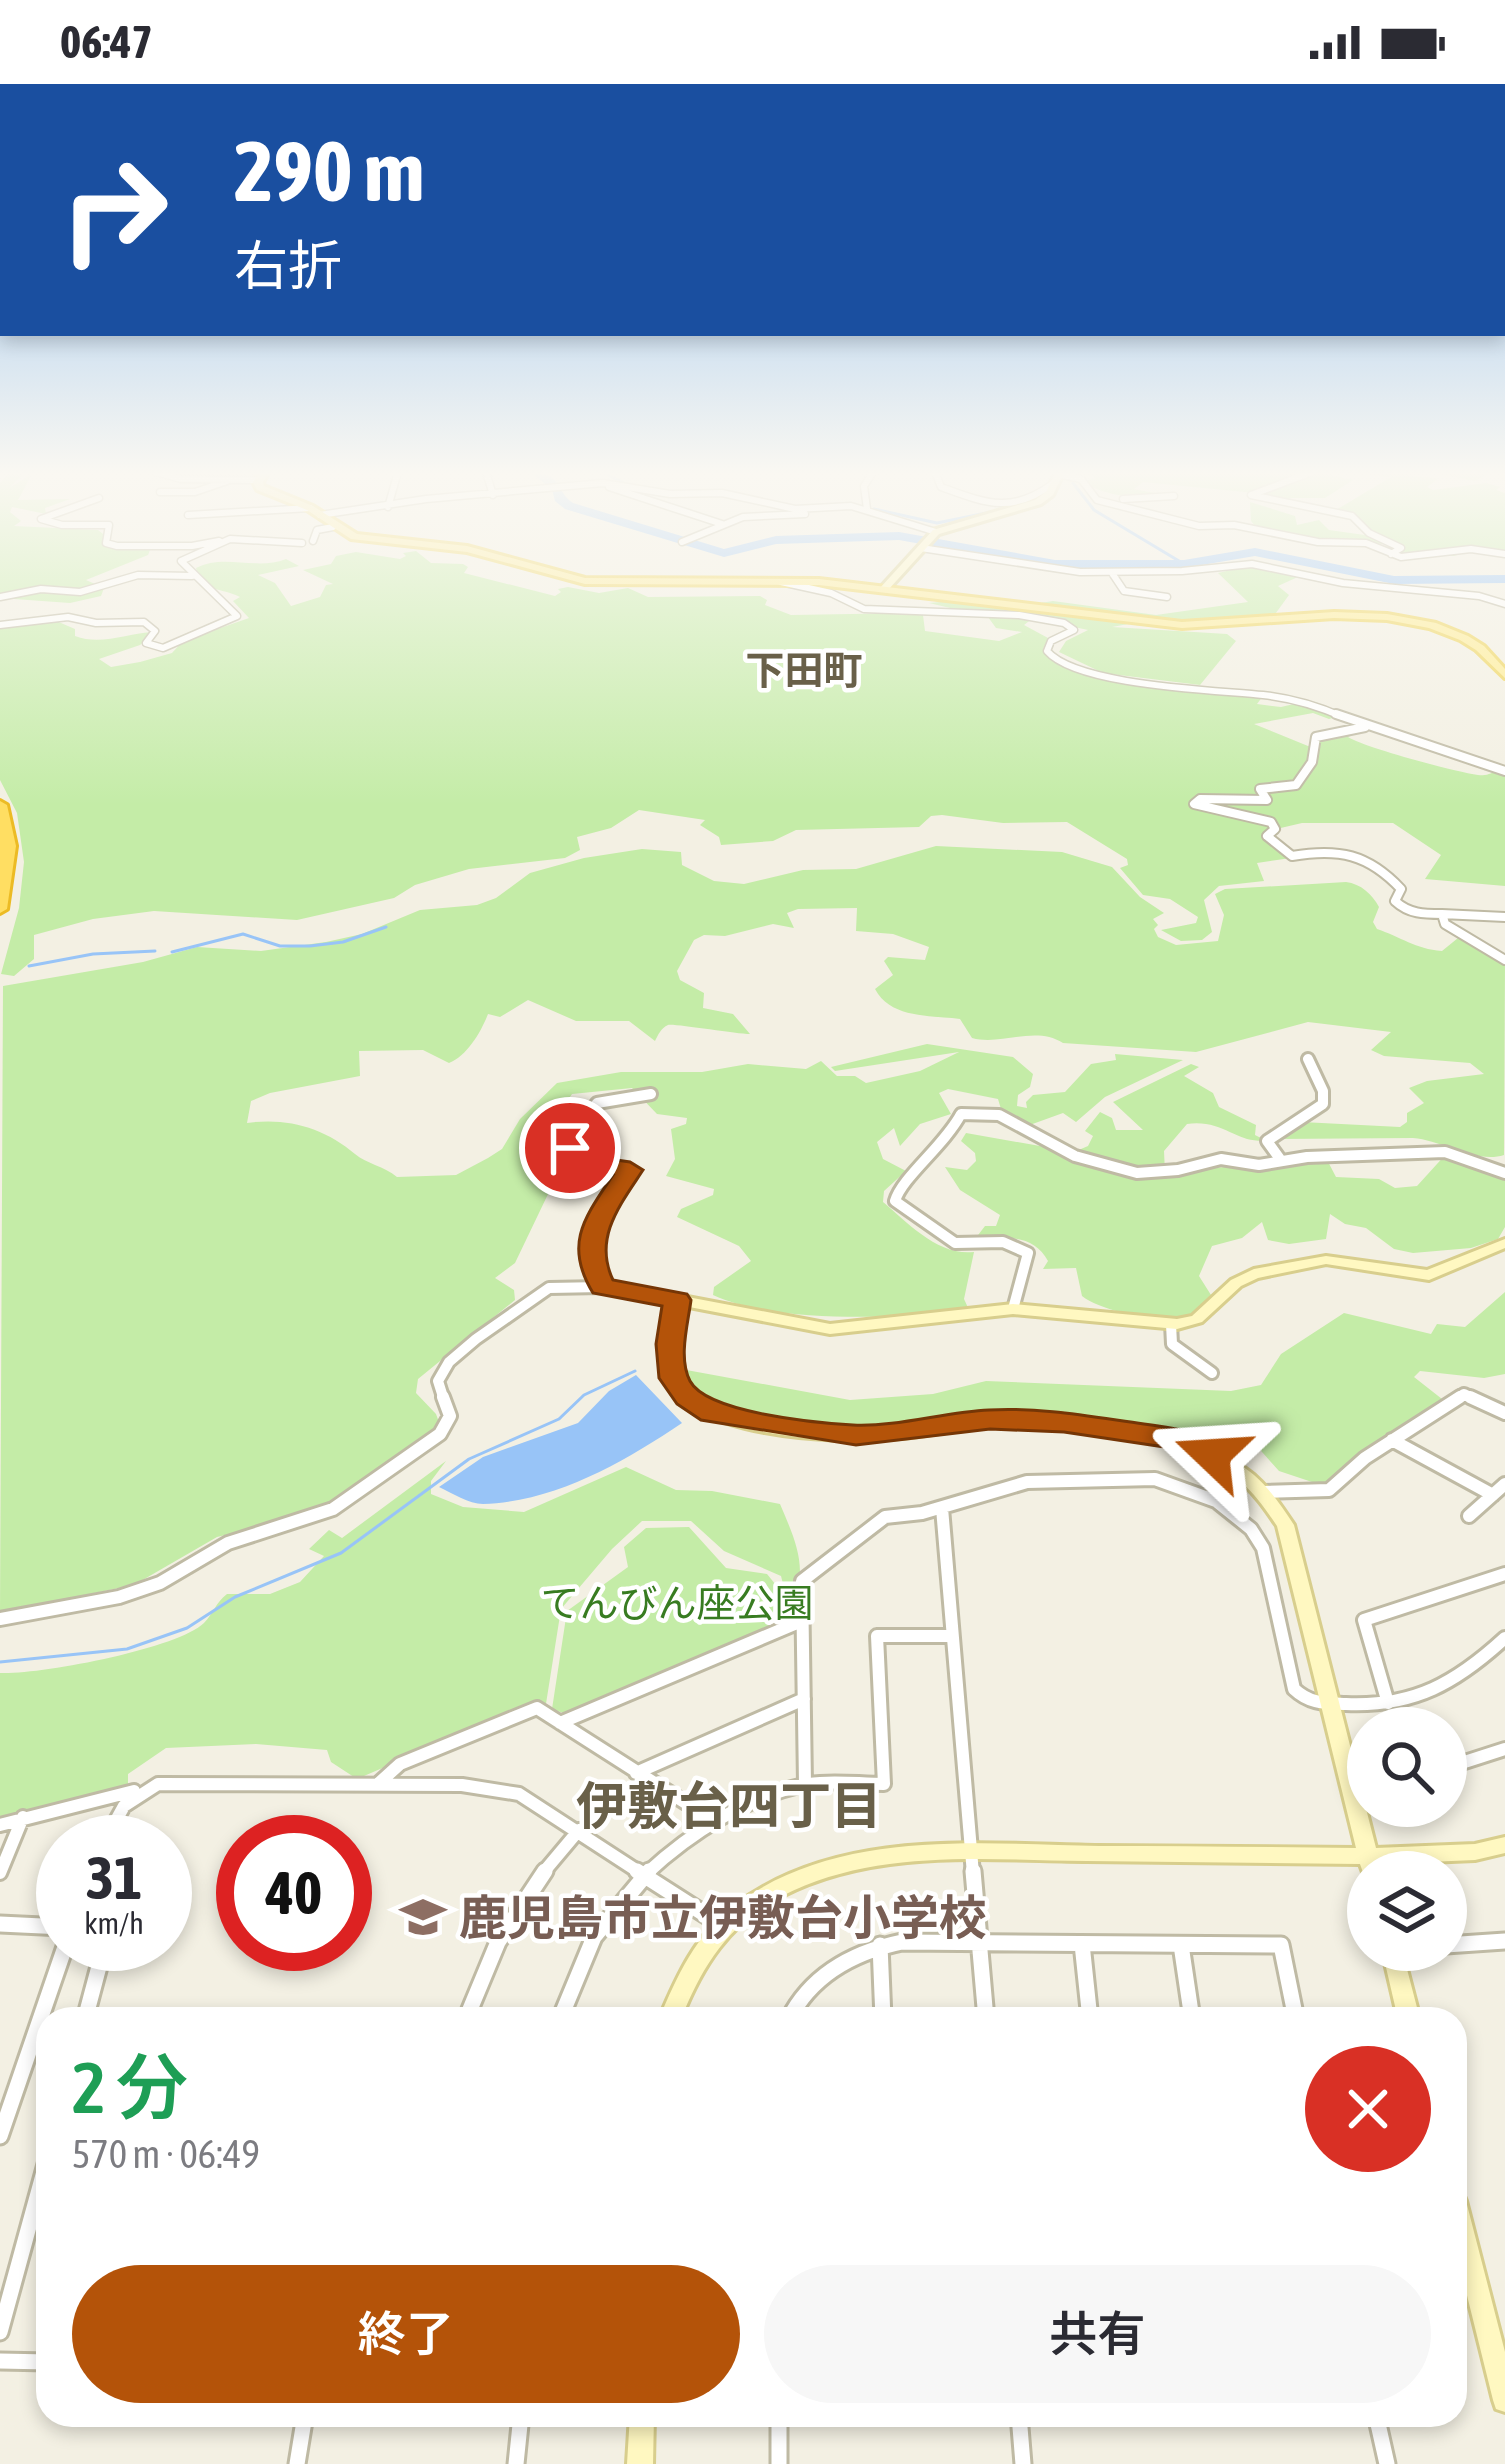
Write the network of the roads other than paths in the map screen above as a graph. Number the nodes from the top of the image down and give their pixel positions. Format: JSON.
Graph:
{"nodes":[{"id":1,"x":110,"y":583,"type":"edge"},
{"id":2,"x":202,"y":583,"type":"edge"},
{"id":3,"x":783,"y":583,"type":"edge"},
{"id":4,"x":806,"y":583,"type":"edge"},
{"id":5,"x":890,"y":583,"type":"edge"},
{"id":6,"x":1119,"y":583,"type":"edge"},
{"id":7,"x":1344,"y":583,"type":"edge"},
{"id":8,"x":885,"y":588,"type":"junction"},
{"id":9,"x":0,"y":597,"type":"edge"},
{"id":10,"x":1167,"y":598,"type":"dead end"},
{"id":11,"x":1505,"y":604,"type":"edge"},
{"id":12,"x":0,"y":625,"type":"edge"},
{"id":13,"x":1505,"y":675,"type":"edge"},
{"id":14,"x":1365,"y":727,"type":"junction"},
{"id":15,"x":1505,"y":771,"type":"edge"},
{"id":16,"x":0,"y":805,"type":"edge"},
{"id":17,"x":0,"y":909,"type":"edge"},
{"id":18,"x":1442,"y":914,"type":"junction"},
{"id":19,"x":1505,"y":917,"type":"edge"},
{"id":20,"x":1505,"y":960,"type":"edge"},
{"id":21,"x":1308,"y":1059,"type":"dead end"},
{"id":22,"x":651,"y":1094,"type":"dead end"},
{"id":23,"x":1280,"y":1159,"type":"junction"},
{"id":24,"x":1505,"y":1173,"type":"edge"},
{"id":25,"x":1505,"y":1243,"type":"edge"},
{"id":26,"x":602,"y":1287,"type":"junction"},
{"id":27,"x":677,"y":1300,"type":"junction"},
{"id":28,"x":1013,"y":1309,"type":"junction"},
{"id":29,"x":1172,"y":1324,"type":"junction"},
{"id":30,"x":1212,"y":1373,"type":"dead end"},
{"id":31,"x":1505,"y":1413,"type":"edge"},
{"id":32,"x":1392,"y":1440,"type":"junction"},
{"id":33,"x":1505,"y":1484,"type":"edge"},
{"id":34,"x":1264,"y":1492,"type":"junction"},
{"id":35,"x":1492,"y":1495,"type":"junction"},
{"id":36,"x":943,"y":1508,"type":"junction"},
{"id":37,"x":1469,"y":1516,"type":"dead end"},
{"id":38,"x":1505,"y":1574,"type":"edge"},
{"id":39,"x":0,"y":1619,"type":"edge"},
{"id":40,"x":804,"y":1620,"type":"junction"},
{"id":41,"x":952,"y":1636,"type":"junction"},
{"id":42,"x":1505,"y":1638,"type":"edge"},
{"id":43,"x":804,"y":1699,"type":"junction"},
{"id":44,"x":1388,"y":1703,"type":"junction"},
{"id":45,"x":1332,"y":1704,"type":"junction"},
{"id":46,"x":560,"y":1723,"type":"junction"},
{"id":47,"x":1347,"y":1743,"type":"edge"},
{"id":48,"x":1505,"y":1748,"type":"edge"},
{"id":49,"x":1467,"y":1761,"type":"edge"},
{"id":50,"x":636,"y":1773,"type":"junction"},
{"id":51,"x":379,"y":1784,"type":"junction"},
{"id":52,"x":805,"y":1784,"type":"junction"},
{"id":53,"x":143,"y":1790,"type":"junction"},
{"id":54,"x":115,"y":1815,"type":"edge"},
{"id":55,"x":22,"y":1817,"type":"junction"},
{"id":56,"x":714,"y":1821,"type":"junction"},
{"id":57,"x":0,"y":1825,"type":"edge"},
{"id":58,"x":579,"y":1830,"type":"junction"},
{"id":59,"x":1505,"y":1845,"type":"edge"},
{"id":60,"x":972,"y":1853,"type":"junction"},
{"id":61,"x":1467,"y":1853,"type":"edge"},
{"id":62,"x":1347,"y":1863,"type":"edge"},
{"id":63,"x":0,"y":1874,"type":"edge"},
{"id":64,"x":644,"y":1874,"type":"junction"},
{"id":65,"x":0,"y":1924,"type":"edge"},
{"id":66,"x":36,"y":1926,"type":"edge"},
{"id":67,"x":723,"y":1926,"type":"junction"},
{"id":68,"x":1505,"y":1941,"type":"edge"},
{"id":69,"x":980,"y":1943,"type":"junction"},
{"id":70,"x":1082,"y":1944,"type":"junction"},
{"id":71,"x":1467,"y":1944,"type":"edge"},
{"id":72,"x":880,"y":1945,"type":"junction"},
{"id":73,"x":1180,"y":1945,"type":"junction"},
{"id":74,"x":56,"y":1971,"type":"edge"},
{"id":75,"x":98,"y":1971,"type":"edge"},
{"id":76,"x":1397,"y":1971,"type":"edge"},
{"id":77,"x":44,"y":2007,"type":"edge"},
{"id":78,"x":89,"y":2007,"type":"edge"},
{"id":79,"x":470,"y":2007,"type":"edge"},
{"id":80,"x":565,"y":2007,"type":"edge"},
{"id":81,"x":674,"y":2007,"type":"edge"},
{"id":82,"x":798,"y":2007,"type":"edge"},
{"id":83,"x":883,"y":2007,"type":"edge"},
{"id":84,"x":985,"y":2007,"type":"edge"},
{"id":85,"x":1089,"y":2007,"type":"edge"},
{"id":86,"x":1190,"y":2007,"type":"edge"},
{"id":87,"x":1294,"y":2007,"type":"edge"},
{"id":88,"x":1406,"y":2007,"type":"edge"},
{"id":89,"x":36,"y":2030,"type":"edge"},
{"id":90,"x":0,"y":2136,"type":"edge"},
{"id":91,"x":36,"y":2201,"type":"edge"},
{"id":92,"x":1467,"y":2244,"type":"edge"},
{"id":93,"x":0,"y":2332,"type":"edge"},
{"id":94,"x":0,"y":2361,"type":"edge"},
{"id":95,"x":36,"y":2362,"type":"edge"},
{"id":96,"x":1500,"y":2363,"type":"edge"},
{"id":97,"x":1505,"y":2400,"type":"edge"},
{"id":98,"x":302,"y":2427,"type":"edge"},
{"id":99,"x":519,"y":2427,"type":"edge"},
{"id":100,"x":642,"y":2427,"type":"edge"},
{"id":101,"x":779,"y":2427,"type":"edge"},
{"id":102,"x":1019,"y":2427,"type":"edge"},
{"id":103,"x":1379,"y":2427,"type":"edge"},
{"id":104,"x":297,"y":2464,"type":"edge"},
{"id":105,"x":516,"y":2464,"type":"edge"},
{"id":106,"x":640,"y":2464,"type":"edge"},
{"id":107,"x":779,"y":2464,"type":"edge"},
{"id":108,"x":1023,"y":2464,"type":"edge"},
{"id":109,"x":1387,"y":2464,"type":"edge"}],
"edges":[{"from":1,"to":9,"type":"street"},
{"from":2,"to":12,"type":"street"},
{"from":3,"to":14,"type":"street"},
{"from":4,"to":8,"type":"main road"},
{"from":5,"to":8,"type":"street"},
{"from":6,"to":10,"type":"street"},
{"from":7,"to":11,"type":"street"},
{"from":8,"to":13,"type":"main road"},
{"from":14,"to":15,"type":"street"},
{"from":14,"to":18,"type":"street"},
{"from":16,"to":17,"type":"highway"},
{"from":18,"to":19,"type":"street"},
{"from":18,"to":20,"type":"street"},
{"from":21,"to":23,"type":"street"},
{"from":22,"to":26,"type":"street"},
{"from":23,"to":24,"type":"street"},
{"from":23,"to":28,"type":"street"},
{"from":25,"to":29,"type":"street"},
{"from":26,"to":27,"type":"street"},
{"from":26,"to":39,"type":"street"},
{"from":27,"to":28,"type":"street"},
{"from":27,"to":34,"type":"street"},
{"from":28,"to":29,"type":"street"},
{"from":29,"to":30,"type":"street"},
{"from":31,"to":32,"type":"street"},
{"from":32,"to":34,"type":"street"},
{"from":32,"to":35,"type":"street"},
{"from":33,"to":35,"type":"street"},
{"from":34,"to":45,"type":"street"},
{"from":35,"to":37,"type":"street"},
{"from":36,"to":40,"type":"street"},
{"from":36,"to":41,"type":"street"},
{"from":36,"to":45,"type":"street"},
{"from":38,"to":44,"type":"street"},
{"from":40,"to":43,"type":"street"},
{"from":40,"to":46,"type":"street"},
{"from":41,"to":52,"type":"street"},
{"from":41,"to":60,"type":"street"},
{"from":42,"to":44,"type":"street"},
{"from":43,"to":50,"type":"street"},
{"from":43,"to":52,"type":"street"},
{"from":44,"to":45,"type":"street"},
{"from":45,"to":47,"type":"street"},
{"from":46,"to":50,"type":"street"},
{"from":46,"to":51,"type":"street"},
{"from":48,"to":49,"type":"street"},
{"from":50,"to":56,"type":"street"},
{"from":51,"to":53,"type":"street"},
{"from":51,"to":58,"type":"street"},
{"from":52,"to":56,"type":"street"},
{"from":53,"to":54,"type":"street"},
{"from":53,"to":55,"type":"street"},
{"from":55,"to":57,"type":"street"},
{"from":55,"to":63,"type":"street"},
{"from":56,"to":64,"type":"street"},
{"from":58,"to":64,"type":"street"},
{"from":58,"to":79,"type":"street"},
{"from":59,"to":61,"type":"street"},
{"from":60,"to":62,"type":"street"},
{"from":60,"to":67,"type":"street"},
{"from":60,"to":69,"type":"street"},
{"from":64,"to":67,"type":"street"},
{"from":64,"to":80,"type":"street"},
{"from":65,"to":66,"type":"street"},
{"from":67,"to":81,"type":"street"},
{"from":68,"to":71,"type":"street"},
{"from":69,"to":70,"type":"street"},
{"from":69,"to":72,"type":"street"},
{"from":69,"to":84,"type":"street"},
{"from":70,"to":73,"type":"street"},
{"from":70,"to":85,"type":"street"},
{"from":72,"to":82,"type":"street"},
{"from":72,"to":83,"type":"street"},
{"from":73,"to":86,"type":"street"},
{"from":73,"to":87,"type":"street"},
{"from":74,"to":77,"type":"street"},
{"from":75,"to":78,"type":"street"},
{"from":76,"to":88,"type":"street"},
{"from":89,"to":90,"type":"street"},
{"from":91,"to":93,"type":"street"},
{"from":92,"to":96,"type":"street"},
{"from":94,"to":95,"type":"street"},
{"from":96,"to":97,"type":"street"},
{"from":98,"to":104,"type":"street"},
{"from":99,"to":105,"type":"street"},
{"from":100,"to":106,"type":"street"},
{"from":101,"to":107,"type":"street"},
{"from":102,"to":108,"type":"street"},
{"from":103,"to":109,"type":"street"}]}
